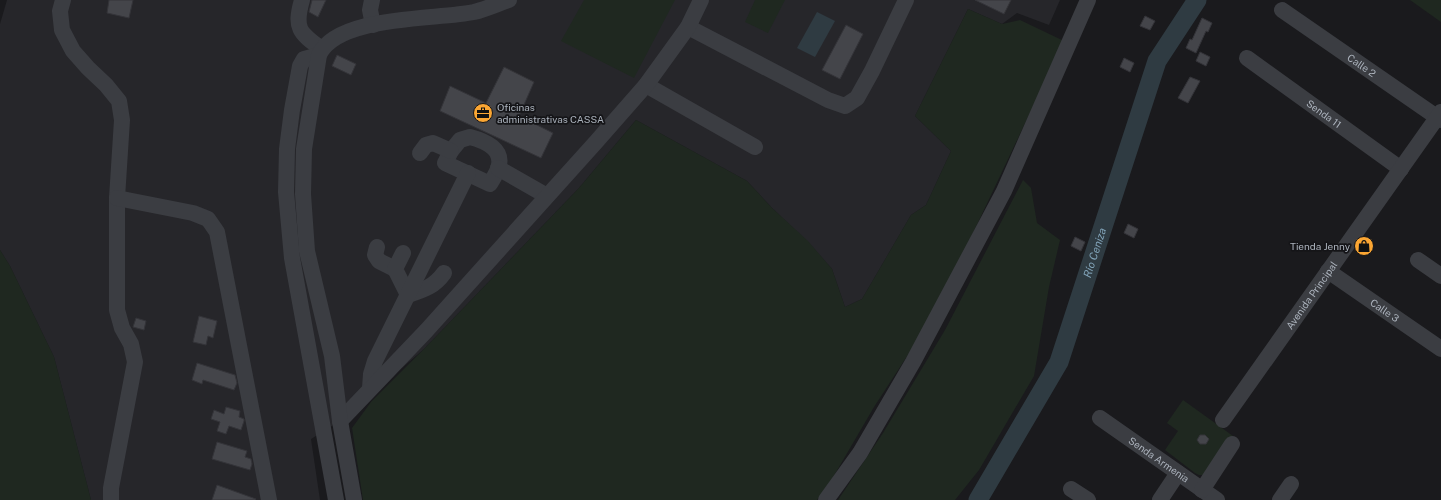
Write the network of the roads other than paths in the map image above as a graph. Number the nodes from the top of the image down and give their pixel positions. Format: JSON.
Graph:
{"nodes":[{"id":1,"x":63,"y":0,"type":"edge"},
{"id":2,"x":302,"y":0,"type":"edge"},
{"id":3,"x":372,"y":0,"type":"edge"},
{"id":4,"x":509,"y":0,"type":"edge"},
{"id":5,"x":701,"y":0,"type":"edge"},
{"id":6,"x":906,"y":0,"type":"edge"},
{"id":7,"x":1088,"y":0,"type":"edge"},
{"id":8,"x":1282,"y":10,"type":"dead end"},
{"id":9,"x":373,"y":25,"type":"junction"},
{"id":10,"x":688,"y":27,"type":"junction"},
{"id":11,"x":320,"y":52,"type":"junction"},
{"id":12,"x":1247,"y":58,"type":"dead end"},
{"id":13,"x":646,"y":85,"type":"junction"},
{"id":14,"x":1440,"y":116,"type":"edge"},
{"id":15,"x":755,"y":147,"type":"dead end"},
{"id":16,"x":451,"y":151,"type":"junction"},
{"id":17,"x":420,"y":153,"type":"dead end"},
{"id":18,"x":498,"y":168,"type":"junction"},
{"id":19,"x":1401,"y":169,"type":"junction"},
{"id":20,"x":468,"y":173,"type":"junction"},
{"id":21,"x":547,"y":196,"type":"junction"},
{"id":22,"x":117,"y":198,"type":"junction"},
{"id":23,"x":377,"y":247,"type":"dead end"},
{"id":24,"x":403,"y":253,"type":"dead end"},
{"id":25,"x":1418,"y":260,"type":"dead end"},
{"id":26,"x":395,"y":269,"type":"junction"},
{"id":27,"x":1328,"y":271,"type":"junction"},
{"id":28,"x":444,"y":274,"type":"dead end"},
{"id":29,"x":1441,"y":276,"type":"edge"},
{"id":30,"x":408,"y":295,"type":"junction"},
{"id":31,"x":1441,"y":349,"type":"edge"},
{"id":32,"x":370,"y":388,"type":"junction"},
{"id":33,"x":1100,"y":418,"type":"dead end"},
{"id":34,"x":1223,"y":420,"type":"dead end"},
{"id":35,"x":340,"y":421,"type":"junction"},
{"id":36,"x":1232,"y":444,"type":"dead end"},
{"id":37,"x":1178,"y":473,"type":"junction"},
{"id":38,"x":1291,"y":484,"type":"dead end"},
{"id":39,"x":1071,"y":488,"type":"dead end"},
{"id":40,"x":1202,"y":490,"type":"junction"},
{"id":41,"x":111,"y":500,"type":"edge"},
{"id":42,"x":269,"y":500,"type":"edge"},
{"id":43,"x":336,"y":500,"type":"edge"},
{"id":44,"x":354,"y":500,"type":"edge"},
{"id":45,"x":826,"y":500,"type":"edge"},
{"id":46,"x":1088,"y":500,"type":"edge"},
{"id":47,"x":1160,"y":500,"type":"edge"},
{"id":48,"x":1217,"y":500,"type":"edge"},
{"id":49,"x":1280,"y":500,"type":"edge"}],
"edges":[{"from":1,"to":22,"type":"street"},
{"from":2,"to":11,"type":"street"},
{"from":3,"to":9,"type":"street"},
{"from":4,"to":9,"type":"street"},
{"from":5,"to":10,"type":"street"},
{"from":6,"to":10,"type":"street"},
{"from":7,"to":45,"type":"street"},
{"from":8,"to":14,"type":"street","name":"Calle 2"},
{"from":9,"to":11,"type":"street"},
{"from":10,"to":13,"type":"street"},
{"from":11,"to":35,"type":"street"},
{"from":11,"to":43,"type":"street"},
{"from":12,"to":19,"type":"street","name":"Senda 11"},
{"from":13,"to":15,"type":"street"},
{"from":13,"to":21,"type":"street"},
{"from":14,"to":19,"type":"street","name":"Avenida Principal"},
{"from":16,"to":17,"type":"street"},
{"from":16,"to":18,"type":"street"},
{"from":16,"to":20,"type":"street"},
{"from":18,"to":20,"type":"street"},
{"from":18,"to":21,"type":"street"},
{"from":19,"to":27,"type":"street","name":"Avenida Principal"},
{"from":20,"to":30,"type":"street"},
{"from":21,"to":32,"type":"street"},
{"from":22,"to":41,"type":"street"},
{"from":22,"to":42,"type":"street"},
{"from":23,"to":26,"type":"street"},
{"from":24,"to":26,"type":"street"},
{"from":25,"to":29,"type":"street"},
{"from":26,"to":30,"type":"street"},
{"from":27,"to":31,"type":"street","name":"Calle 3"},
{"from":27,"to":34,"type":"street","name":"Avenida Principal"},
{"from":28,"to":30,"type":"street"},
{"from":30,"to":32,"type":"street"},
{"from":32,"to":35,"type":"street"},
{"from":33,"to":37,"type":"street","name":"Senda Armenia"},
{"from":35,"to":44,"type":"street"},
{"from":36,"to":40,"type":"street"},
{"from":37,"to":40,"type":"street","name":"Senda Armenia"},
{"from":37,"to":47,"type":"street"},
{"from":38,"to":49,"type":"street"},
{"from":39,"to":46,"type":"street"},
{"from":40,"to":48,"type":"street","name":"Senda Armenia"}]}
